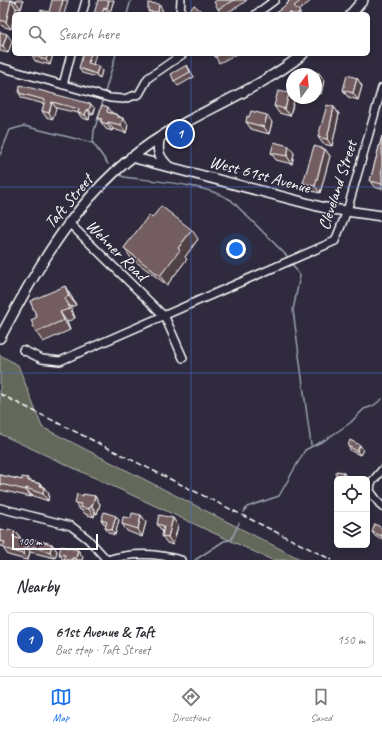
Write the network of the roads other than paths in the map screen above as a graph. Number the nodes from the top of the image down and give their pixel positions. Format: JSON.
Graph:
{"nodes":[{"id":1,"x":86,"y":0,"type":"edge"},
{"id":2,"x":181,"y":0,"type":"edge"},
{"id":3,"x":275,"y":0,"type":"edge"},
{"id":4,"x":363,"y":0,"type":"edge"},
{"id":5,"x":83,"y":12,"type":"edge"},
{"id":6,"x":180,"y":12,"type":"edge"},
{"id":7,"x":259,"y":12,"type":"edge"},
{"id":8,"x":353,"y":12,"type":"edge"},
{"id":9,"x":70,"y":56,"type":"edge"},
{"id":10,"x":180,"y":56,"type":"edge"},
{"id":11,"x":301,"y":56,"type":"edge"},
{"id":12,"x":0,"y":67,"type":"edge"},
{"id":13,"x":63,"y":85,"type":"junction"},
{"id":14,"x":382,"y":88,"type":"edge"},
{"id":15,"x":380,"y":110,"type":"edge"},
{"id":16,"x":160,"y":137,"type":"junction"},
{"id":17,"x":131,"y":157,"type":"junction"},
{"id":18,"x":169,"y":167,"type":"junction"},
{"id":19,"x":347,"y":212,"type":"junction"},
{"id":20,"x":382,"y":216,"type":"edge"},
{"id":21,"x":68,"y":222,"type":"junction"},
{"id":22,"x":165,"y":317,"type":"junction"},
{"id":23,"x":0,"y":338,"type":"edge"},
{"id":24,"x":23,"y":350,"type":"dead end"},
{"id":25,"x":183,"y":358,"type":"dead end"},
{"id":26,"x":382,"y":470,"type":"edge"},
{"id":27,"x":382,"y":507,"type":"edge"},
{"id":28,"x":0,"y":508,"type":"edge"},
{"id":29,"x":107,"y":560,"type":"edge"},
{"id":30,"x":181,"y":560,"type":"edge"}],
"edges":[{"from":1,"to":5,"type":"street"},
{"from":2,"to":6,"type":"street"},
{"from":3,"to":7,"type":"street"},
{"from":4,"to":8,"type":"main road"},
{"from":9,"to":13,"type":"street"},
{"from":10,"to":13,"type":"street"},
{"from":11,"to":16,"type":"main road","name":"Taft Street"},
{"from":12,"to":13,"type":"street"},
{"from":14,"to":15,"type":"street","name":"Cleveland Street"},
{"from":15,"to":19,"type":"street","name":"Cleveland Street"},
{"from":16,"to":17,"type":"main road","name":"Taft Street"},
{"from":16,"to":18,"type":"main road"},
{"from":17,"to":18,"type":"main road","name":"West 61st Avenue"},
{"from":17,"to":21,"type":"main road","name":"Taft Street"},
{"from":18,"to":19,"type":"main road","name":"West 61st Avenue"},
{"from":19,"to":20,"type":"main road","name":"West 61st Avenue"},
{"from":19,"to":22,"type":"street","name":"Cleveland Street"},
{"from":21,"to":22,"type":"street","name":"Wehner Road"},
{"from":21,"to":23,"type":"main road","name":"Taft Street"},
{"from":22,"to":24,"type":"street","name":"Cleveland Street"},
{"from":22,"to":25,"type":"street","name":"Wehner Road"},
{"from":26,"to":27,"type":"street"},
{"from":28,"to":29,"type":"street"},
{"from":29,"to":30,"type":"street"}]}
